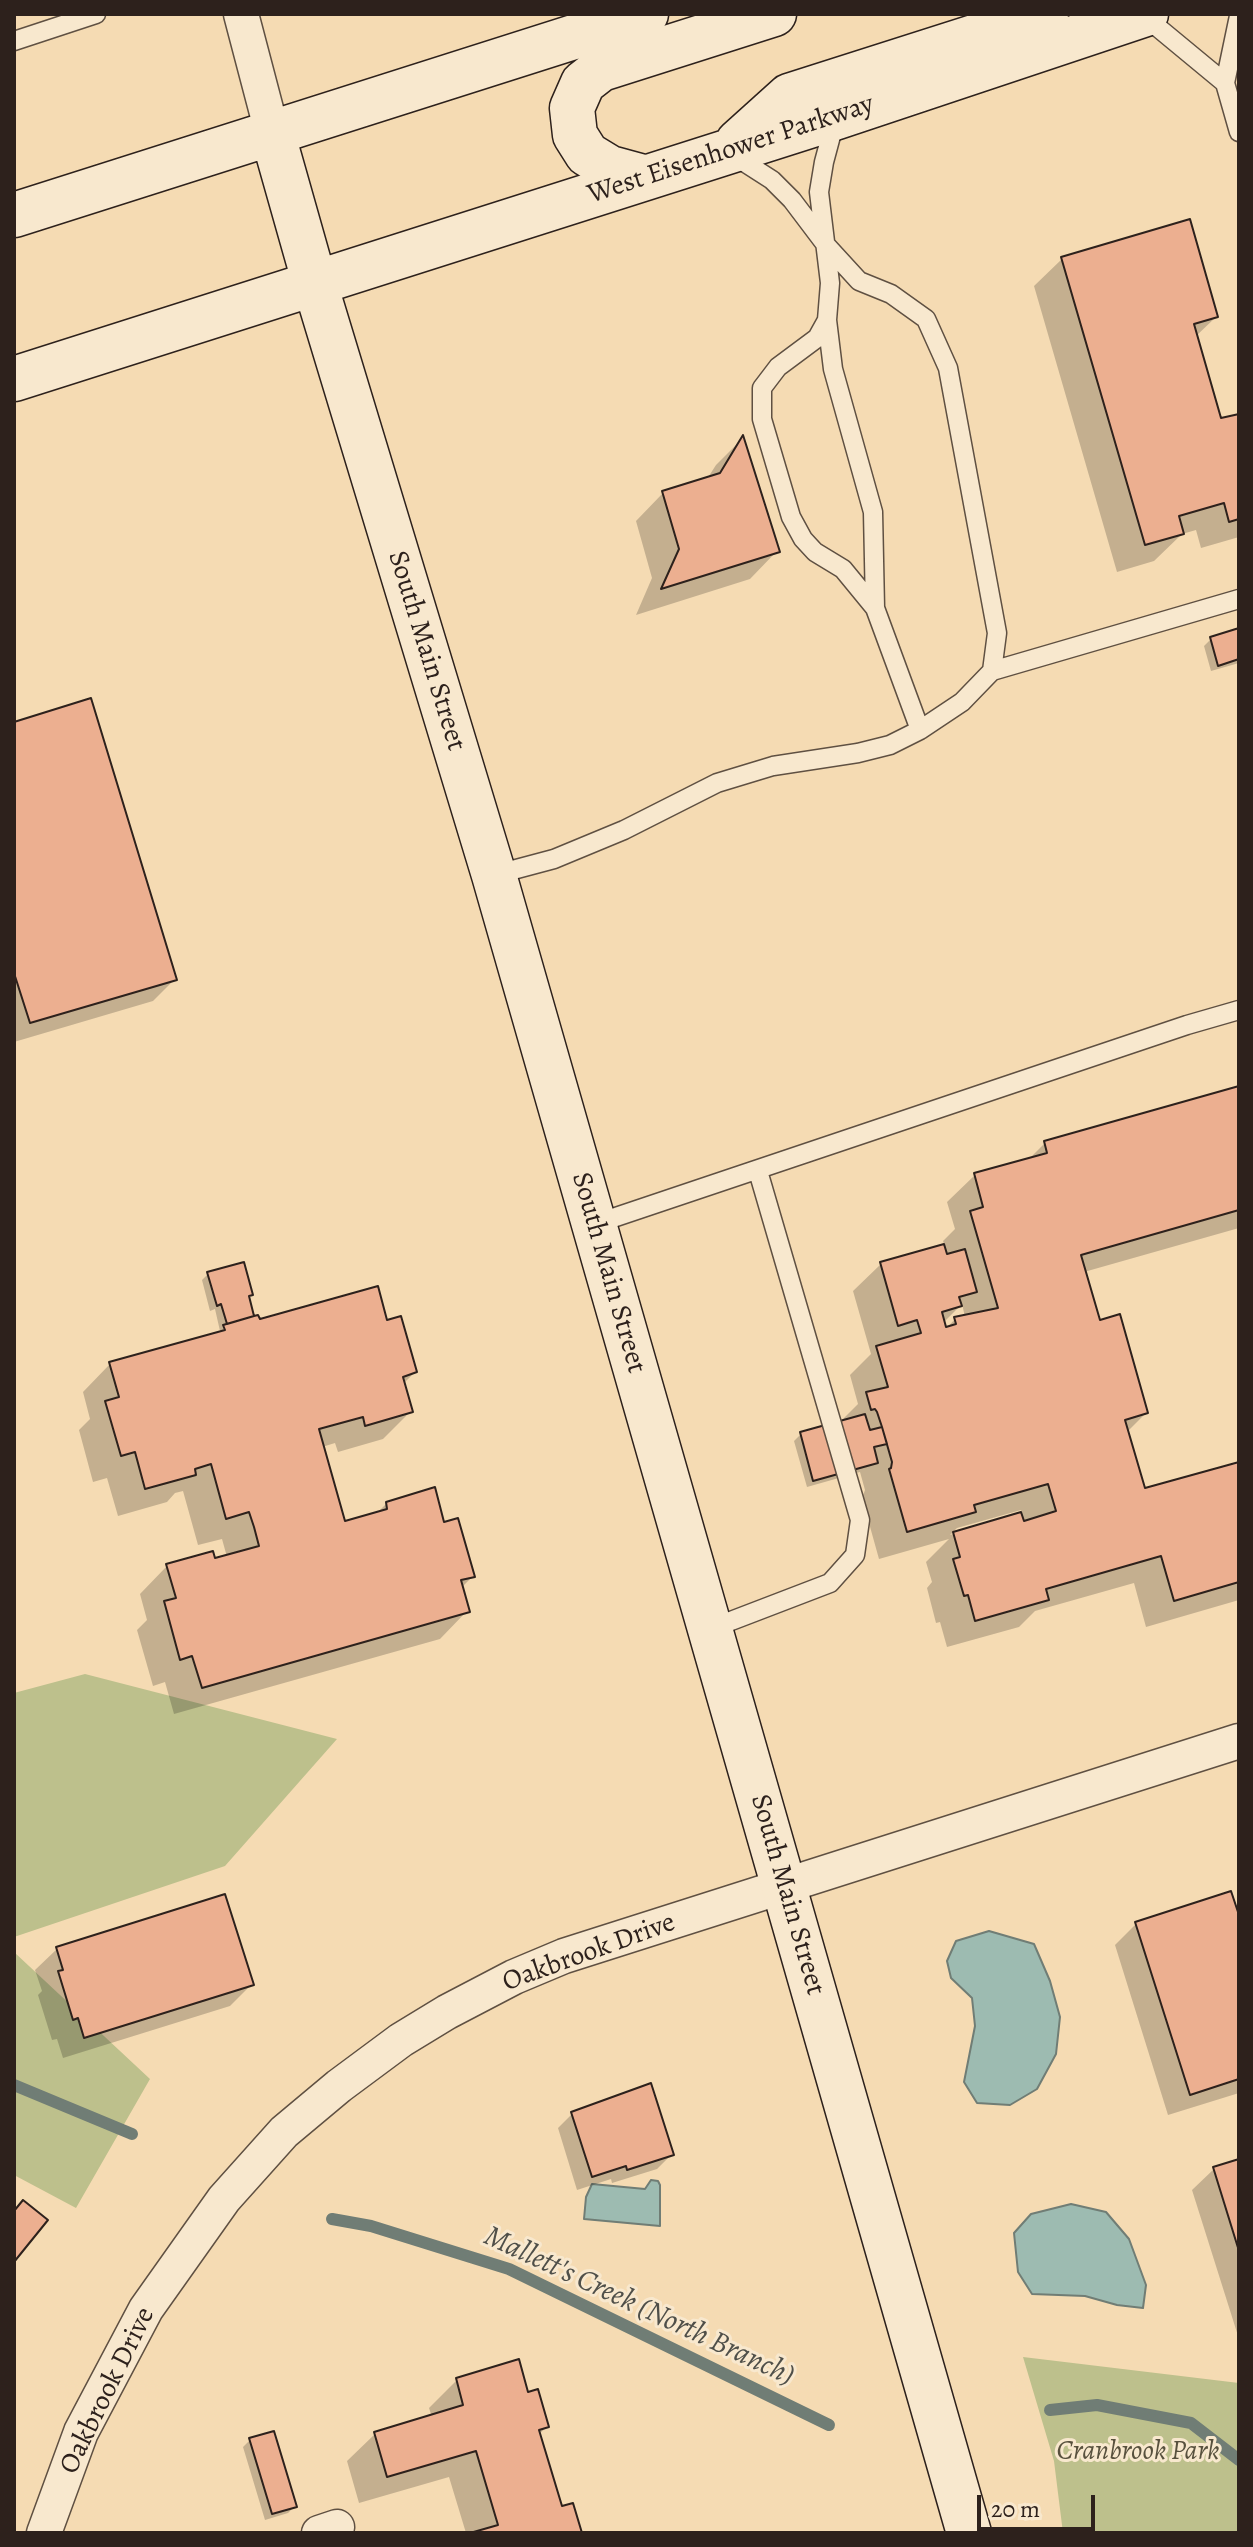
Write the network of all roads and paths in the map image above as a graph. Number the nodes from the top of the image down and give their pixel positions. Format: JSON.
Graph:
{"nodes":[{"id":1,"x":96,"y":14,"type":"edge"},
{"id":2,"x":241,"y":14,"type":"edge"},
{"id":3,"x":646,"y":14,"type":"edge"},
{"id":4,"x":774,"y":14,"type":"edge"},
{"id":5,"x":1046,"y":14,"type":"edge"},
{"id":6,"x":1145,"y":14,"type":"edge"},
{"id":7,"x":1239,"y":16,"type":"edge"},
{"id":8,"x":14,"y":41,"type":"edge"},
{"id":9,"x":1225,"y":83,"type":"junction"},
{"id":10,"x":837,"y":117,"type":"junction"},
{"id":11,"x":272,"y":132,"type":"junction"},
{"id":12,"x":1239,"y":132,"type":"edge"},
{"id":13,"x":727,"y":152,"type":"junction"},
{"id":14,"x":643,"y":177,"type":"junction"},
{"id":15,"x":14,"y":215,"type":"edge"},
{"id":16,"x":826,"y":245,"type":"junction"},
{"id":17,"x":315,"y":284,"type":"junction"},
{"id":18,"x":827,"y":320,"type":"junction"},
{"id":19,"x":14,"y":379,"type":"edge"},
{"id":20,"x":1239,"y":599,"type":"edge"},
{"id":21,"x":875,"y":608,"type":"junction"},
{"id":22,"x":992,"y":671,"type":"junction"},
{"id":23,"x":920,"y":730,"type":"junction"},
{"id":24,"x":494,"y":875,"type":"junction"},
{"id":25,"x":1239,"y":1010,"type":"edge"},
{"id":26,"x":758,"y":1171,"type":"junction"},
{"id":27,"x":595,"y":1224,"type":"junction"},
{"id":28,"x":710,"y":1629,"type":"junction"},
{"id":29,"x":1239,"y":1741,"type":"edge"},
{"id":30,"x":783,"y":1885,"type":"junction"},
{"id":31,"x":44,"y":2533,"type":"edge"},
{"id":32,"x":969,"y":2533,"type":"edge"}],
"edges":[{"from":1,"to":8,"type":"lane"},
{"from":2,"to":11,"type":"street","name":"South Main Street"},
{"from":3,"to":11,"type":"main road"},
{"from":4,"to":14,"type":"main road"},
{"from":5,"to":13,"type":"main road"},
{"from":6,"to":9,"type":"lane"},
{"from":6,"to":10,"type":"main road","name":"West Eisenhower Parkway"},
{"from":7,"to":9,"type":"lane"},
{"from":9,"to":12,"type":"lane"},
{"from":10,"to":13,"type":"main road","name":"West Eisenhower Parkway"},
{"from":10,"to":16,"type":"lane"},
{"from":11,"to":15,"type":"main road"},
{"from":11,"to":17,"type":"main road","name":"South Main Street"},
{"from":13,"to":14,"type":"main road","name":"West Eisenhower Parkway"},
{"from":13,"to":16,"type":"lane"},
{"from":14,"to":17,"type":"main road","name":"West Eisenhower Parkway"},
{"from":16,"to":18,"type":"lane"},
{"from":16,"to":22,"type":"lane"},
{"from":17,"to":19,"type":"main road","name":"West Eisenhower Parkway"},
{"from":17,"to":24,"type":"main road","name":"South Main Street"},
{"from":18,"to":21,"type":"lane"},
{"from":18,"to":21,"type":"lane"},
{"from":20,"to":22,"type":"lane"},
{"from":21,"to":23,"type":"lane"},
{"from":22,"to":23,"type":"lane"},
{"from":23,"to":24,"type":"lane"},
{"from":24,"to":27,"type":"main road","name":"South Main Street"},
{"from":25,"to":26,"type":"lane"},
{"from":26,"to":27,"type":"lane"},
{"from":26,"to":28,"type":"lane"},
{"from":27,"to":28,"type":"main road","name":"South Main Street"},
{"from":28,"to":30,"type":"main road","name":"South Main Street"},
{"from":29,"to":30,"type":"street","name":"Oakbrook Drive"},
{"from":30,"to":31,"type":"street","name":"Oakbrook Drive"},
{"from":30,"to":32,"type":"main road","name":"South Main Street"}]}
